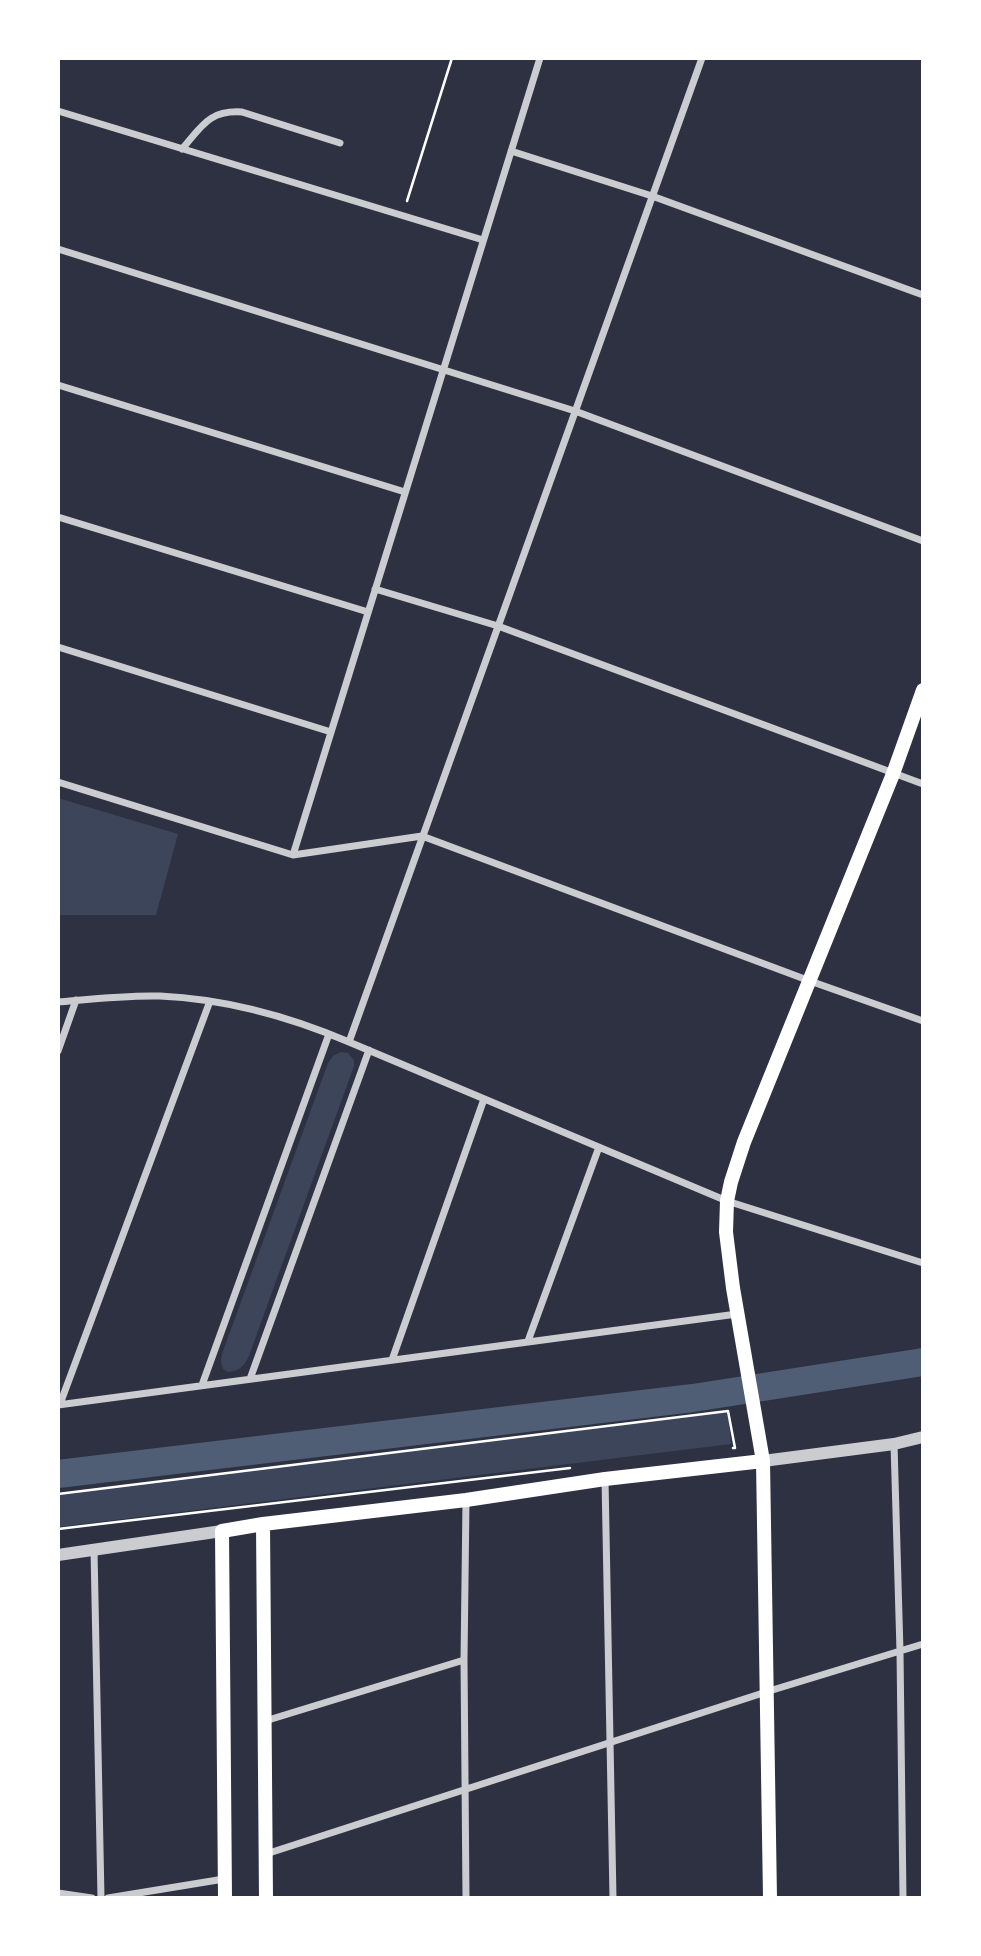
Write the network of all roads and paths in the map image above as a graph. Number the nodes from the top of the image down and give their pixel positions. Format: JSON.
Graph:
{"nodes":[{"id":1,"x":452,"y":58,"type":"edge"},
{"id":2,"x":540,"y":58,"type":"edge"},
{"id":3,"x":702,"y":58,"type":"edge"},
{"id":4,"x":58,"y":111,"type":"edge"},
{"id":5,"x":341,"y":143,"type":"dead end"},
{"id":6,"x":183,"y":149,"type":"junction"},
{"id":7,"x":511,"y":151,"type":"junction"},
{"id":8,"x":652,"y":196,"type":"junction"},
{"id":9,"x":407,"y":201,"type":"dead end"},
{"id":10,"x":483,"y":240,"type":"junction"},
{"id":11,"x":58,"y":249,"type":"edge"},
{"id":12,"x":923,"y":295,"type":"edge"},
{"id":13,"x":443,"y":369,"type":"junction"},
{"id":14,"x":58,"y":385,"type":"edge"},
{"id":15,"x":575,"y":411,"type":"junction"},
{"id":16,"x":405,"y":492,"type":"junction"},
{"id":17,"x":58,"y":517,"type":"edge"},
{"id":18,"x":923,"y":541,"type":"edge"},
{"id":19,"x":375,"y":589,"type":"junction"},
{"id":20,"x":368,"y":612,"type":"junction"},
{"id":21,"x":498,"y":626,"type":"junction"},
{"id":22,"x":58,"y":647,"type":"edge"},
{"id":23,"x":923,"y":690,"type":"edge"},
{"id":24,"x":331,"y":732,"type":"junction"},
{"id":25,"x":893,"y":774,"type":"junction"},
{"id":26,"x":58,"y":782,"type":"edge"},
{"id":27,"x":923,"y":784,"type":"edge"},
{"id":28,"x":422,"y":836,"type":"junction"},
{"id":29,"x":293,"y":855,"type":"junction"},
{"id":30,"x":810,"y":981,"type":"junction"},
{"id":31,"x":76,"y":1000,"type":"junction"},
{"id":32,"x":210,"y":1001,"type":"junction"},
{"id":33,"x":58,"y":1002,"type":"edge"},
{"id":34,"x":923,"y":1021,"type":"edge"},
{"id":35,"x":329,"y":1034,"type":"junction"},
{"id":36,"x":349,"y":1042,"type":"junction"},
{"id":37,"x":369,"y":1050,"type":"junction"},
{"id":38,"x":58,"y":1051,"type":"edge"},
{"id":39,"x":484,"y":1099,"type":"junction"},
{"id":40,"x":599,"y":1147,"type":"junction"},
{"id":41,"x":727,"y":1201,"type":"junction"},
{"id":42,"x":923,"y":1263,"type":"edge"},
{"id":43,"x":737,"y":1314,"type":"junction"},
{"id":44,"x":528,"y":1341,"type":"junction"},
{"id":45,"x":392,"y":1360,"type":"junction"},
{"id":46,"x":250,"y":1379,"type":"junction"},
{"id":47,"x":202,"y":1385,"type":"junction"},
{"id":48,"x":59,"y":1405,"type":"edge"},
{"id":49,"x":923,"y":1437,"type":"edge"},
{"id":50,"x":894,"y":1444,"type":"junction"},
{"id":51,"x":735,"y":1448,"type":"dead end"},
{"id":52,"x":763,"y":1461,"type":"junction"},
{"id":53,"x":739,"y":1465,"type":"junction"},
{"id":54,"x":569,"y":1468,"type":"dead end"},
{"id":55,"x":605,"y":1479,"type":"junction"},
{"id":56,"x":763,"y":1492,"type":"junction"},
{"id":57,"x":58,"y":1494,"type":"edge"},
{"id":58,"x":466,"y":1500,"type":"junction"},
{"id":59,"x":262,"y":1524,"type":"junction"},
{"id":60,"x":58,"y":1529,"type":"edge"},
{"id":61,"x":222,"y":1531,"type":"junction"},
{"id":62,"x":94,"y":1550,"type":"junction"},
{"id":63,"x":58,"y":1555,"type":"edge"},
{"id":64,"x":923,"y":1644,"type":"edge"},
{"id":65,"x":900,"y":1651,"type":"junction"},
{"id":66,"x":464,"y":1660,"type":"junction"},
{"id":67,"x":766,"y":1692,"type":"junction"},
{"id":68,"x":264,"y":1721,"type":"junction"},
{"id":69,"x":611,"y":1742,"type":"junction"},
{"id":70,"x":466,"y":1789,"type":"junction"},
{"id":71,"x":265,"y":1854,"type":"junction"},
{"id":72,"x":225,"y":1879,"type":"junction"},
{"id":73,"x":58,"y":1893,"type":"edge"},
{"id":74,"x":92,"y":1898,"type":"edge"},
{"id":75,"x":101,"y":1898,"type":"edge"},
{"id":76,"x":108,"y":1898,"type":"edge"},
{"id":77,"x":225,"y":1898,"type":"edge"},
{"id":78,"x":266,"y":1898,"type":"edge"},
{"id":79,"x":466,"y":1898,"type":"edge"},
{"id":80,"x":613,"y":1898,"type":"edge"},
{"id":81,"x":770,"y":1898,"type":"edge"},
{"id":82,"x":903,"y":1898,"type":"edge"}],
"edges":[{"from":1,"to":9,"type":"path"},
{"from":2,"to":7,"type":"street"},
{"from":3,"to":8,"type":"street"},
{"from":4,"to":6,"type":"street"},
{"from":5,"to":6,"type":"street"},
{"from":6,"to":10,"type":"street"},
{"from":7,"to":8,"type":"street"},
{"from":7,"to":10,"type":"street"},
{"from":8,"to":12,"type":"street"},
{"from":8,"to":15,"type":"street"},
{"from":10,"to":13,"type":"street"},
{"from":11,"to":13,"type":"street"},
{"from":13,"to":15,"type":"street"},
{"from":13,"to":16,"type":"street"},
{"from":14,"to":16,"type":"street"},
{"from":15,"to":18,"type":"street"},
{"from":15,"to":21,"type":"street"},
{"from":16,"to":19,"type":"street"},
{"from":17,"to":20,"type":"street"},
{"from":19,"to":20,"type":"street"},
{"from":19,"to":21,"type":"street"},
{"from":20,"to":24,"type":"street"},
{"from":21,"to":25,"type":"street"},
{"from":21,"to":28,"type":"street"},
{"from":22,"to":24,"type":"street"},
{"from":23,"to":25,"type":"main road"},
{"from":24,"to":29,"type":"street"},
{"from":25,"to":27,"type":"street"},
{"from":25,"to":30,"type":"main road"},
{"from":26,"to":29,"type":"street"},
{"from":28,"to":29,"type":"street"},
{"from":28,"to":30,"type":"street"},
{"from":28,"to":36,"type":"street"},
{"from":30,"to":34,"type":"street"},
{"from":30,"to":41,"type":"main road"},
{"from":31,"to":32,"type":"street"},
{"from":31,"to":33,"type":"street"},
{"from":31,"to":38,"type":"street"},
{"from":32,"to":35,"type":"street"},
{"from":32,"to":48,"type":"street"},
{"from":35,"to":36,"type":"street"},
{"from":35,"to":47,"type":"street"},
{"from":36,"to":37,"type":"street"},
{"from":37,"to":39,"type":"street"},
{"from":37,"to":46,"type":"street"},
{"from":39,"to":40,"type":"street"},
{"from":39,"to":45,"type":"street"},
{"from":40,"to":41,"type":"street"},
{"from":40,"to":44,"type":"street"},
{"from":41,"to":42,"type":"street"},
{"from":41,"to":43,"type":"main road"},
{"from":43,"to":44,"type":"street"},
{"from":43,"to":52,"type":"main road"},
{"from":44,"to":45,"type":"street"},
{"from":45,"to":46,"type":"street"},
{"from":46,"to":47,"type":"street"},
{"from":47,"to":48,"type":"street"},
{"from":49,"to":50,"type":"street"},
{"from":50,"to":52,"type":"street"},
{"from":50,"to":65,"type":"street"},
{"from":51,"to":57,"type":"path"},
{"from":52,"to":53,"type":"main road"},
{"from":52,"to":56,"type":"main road"},
{"from":53,"to":55,"type":"main road"},
{"from":53,"to":56,"type":"main road"},
{"from":54,"to":60,"type":"path"},
{"from":55,"to":58,"type":"main road"},
{"from":55,"to":69,"type":"street"},
{"from":56,"to":67,"type":"main road"},
{"from":58,"to":59,"type":"main road"},
{"from":58,"to":66,"type":"street"},
{"from":59,"to":61,"type":"main road"},
{"from":59,"to":68,"type":"main road"},
{"from":61,"to":62,"type":"street"},
{"from":61,"to":72,"type":"main road"},
{"from":62,"to":63,"type":"street"},
{"from":62,"to":75,"type":"street"},
{"from":64,"to":65,"type":"street"},
{"from":65,"to":67,"type":"street"},
{"from":65,"to":82,"type":"street"},
{"from":66,"to":68,"type":"street"},
{"from":66,"to":70,"type":"street"},
{"from":67,"to":69,"type":"street"},
{"from":67,"to":81,"type":"main road"},
{"from":68,"to":71,"type":"main road"},
{"from":69,"to":70,"type":"street"},
{"from":69,"to":80,"type":"street"},
{"from":70,"to":71,"type":"street"},
{"from":70,"to":79,"type":"street"},
{"from":71,"to":78,"type":"main road"},
{"from":72,"to":76,"type":"street"},
{"from":72,"to":77,"type":"main road"},
{"from":73,"to":74,"type":"street"}]}
